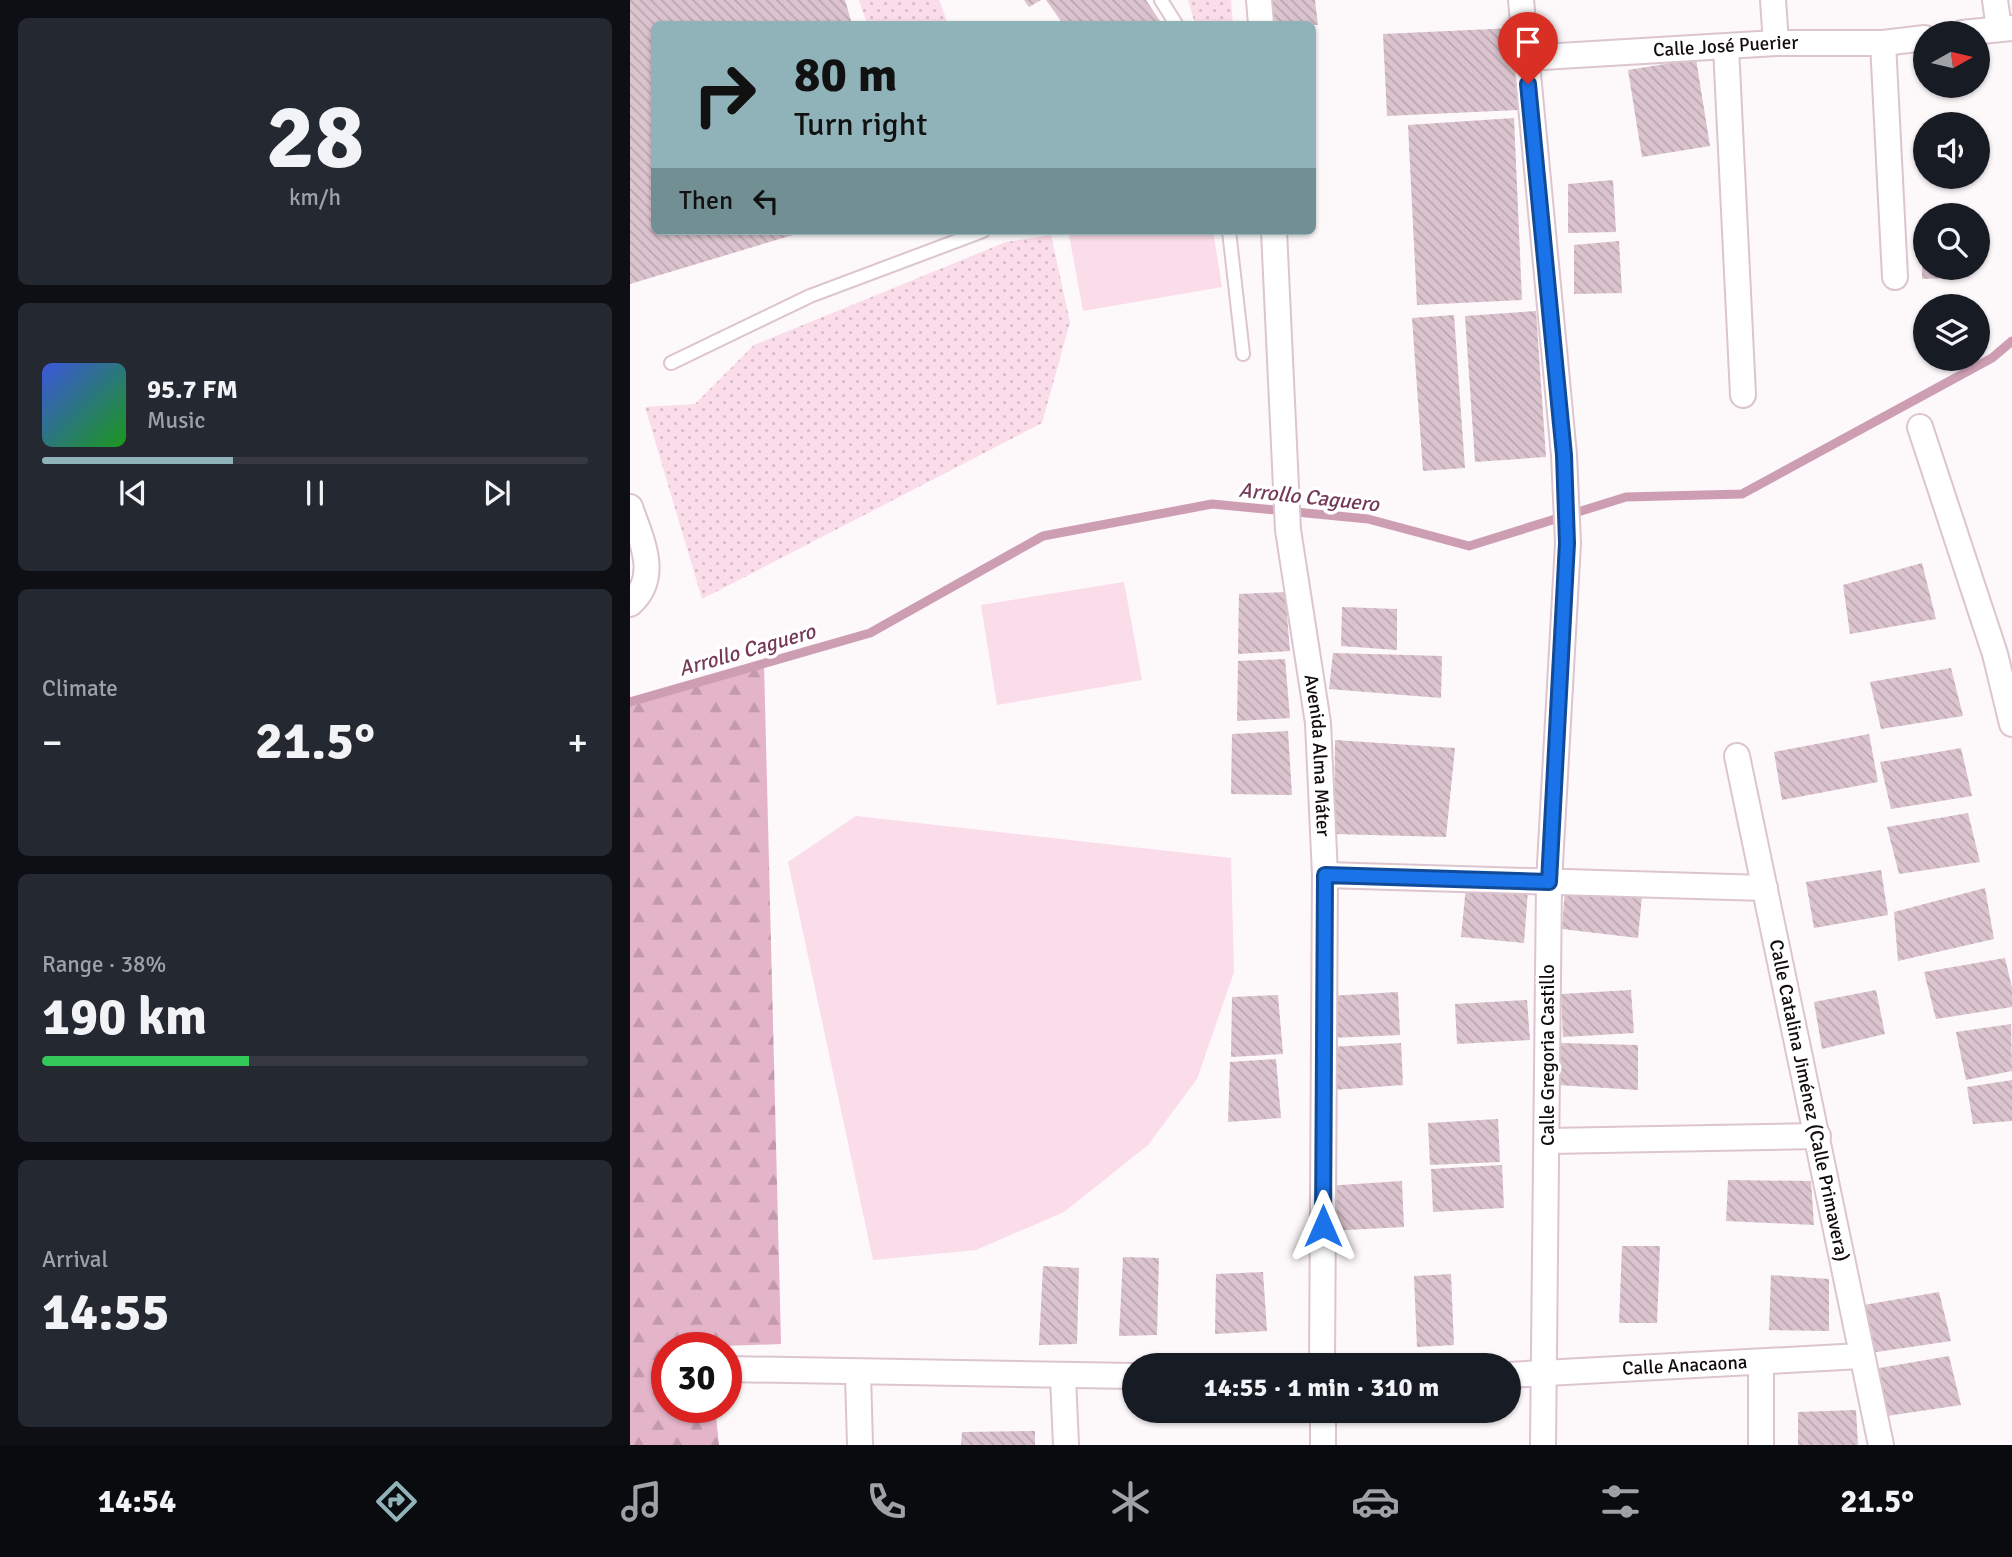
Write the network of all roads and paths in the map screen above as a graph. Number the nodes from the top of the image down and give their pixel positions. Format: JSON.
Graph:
{"nodes":[{"id":1,"x":1161,"y":0,"type":"edge"},
{"id":2,"x":1259,"y":0,"type":"edge"},
{"id":3,"x":1521,"y":0,"type":"edge"},
{"id":4,"x":1773,"y":0,"type":"edge"},
{"id":5,"x":1995,"y":0,"type":"edge"},
{"id":6,"x":1174,"y":21,"type":"edge"},
{"id":7,"x":1261,"y":21,"type":"edge"},
{"id":8,"x":2006,"y":28,"type":"edge"},
{"id":9,"x":1913,"y":39,"type":"edge"},
{"id":10,"x":1776,"y":43,"type":"junction"},
{"id":11,"x":1883,"y":43,"type":"junction"},
{"id":12,"x":1726,"y":47,"type":"junction"},
{"id":13,"x":1526,"y":58,"type":"junction"},
{"id":14,"x":972,"y":235,"type":"edge"},
{"id":15,"x":1229,"y":235,"type":"edge"},
{"id":16,"x":1275,"y":235,"type":"edge"},
{"id":17,"x":1895,"y":277,"type":"dead end"},
{"id":18,"x":1243,"y":354,"type":"dead end"},
{"id":19,"x":671,"y":363,"type":"dead end"},
{"id":20,"x":1743,"y":395,"type":"dead end"},
{"id":21,"x":1920,"y":427,"type":"dead end"},
{"id":22,"x":630,"y":507,"type":"edge"},
{"id":23,"x":630,"y":604,"type":"edge"},
{"id":24,"x":2004,"y":653,"type":"edge"},
{"id":25,"x":2012,"y":724,"type":"edge"},
{"id":26,"x":1737,"y":756,"type":"dead end"},
{"id":27,"x":1325,"y":875,"type":"junction"},
{"id":28,"x":1549,"y":882,"type":"junction"},
{"id":29,"x":1765,"y":888,"type":"junction"},
{"id":30,"x":1818,"y":1136,"type":"junction"},
{"id":31,"x":1548,"y":1141,"type":"junction"},
{"id":32,"x":1322,"y":1353,"type":"edge"},
{"id":33,"x":1861,"y":1356,"type":"junction"},
{"id":34,"x":1761,"y":1363,"type":"junction"},
{"id":35,"x":742,"y":1370,"type":"edge"},
{"id":36,"x":858,"y":1373,"type":"junction"},
{"id":37,"x":1521,"y":1375,"type":"edge"},
{"id":38,"x":1543,"y":1375,"type":"junction"},
{"id":39,"x":1122,"y":1376,"type":"edge"},
{"id":40,"x":1063,"y":1377,"type":"junction"},
{"id":41,"x":1322,"y":1423,"type":"edge"},
{"id":42,"x":860,"y":1445,"type":"edge"},
{"id":43,"x":1066,"y":1445,"type":"edge"},
{"id":44,"x":1323,"y":1445,"type":"edge"},
{"id":45,"x":1543,"y":1445,"type":"edge"},
{"id":46,"x":1761,"y":1445,"type":"edge"},
{"id":47,"x":1881,"y":1445,"type":"edge"}],
"edges":[{"from":1,"to":6,"type":"lane"},
{"from":2,"to":7,"type":"street"},
{"from":3,"to":13,"type":"street","name":"Calle Gregoria Castillo"},
{"from":4,"to":10,"type":"street"},
{"from":5,"to":8,"type":"street"},
{"from":9,"to":11,"type":"street","name":"Calle José Puerier"},
{"from":10,"to":11,"type":"street","name":"Calle José Puerier"},
{"from":10,"to":12,"type":"street","name":"Calle José Puerier"},
{"from":11,"to":17,"type":"street"},
{"from":12,"to":13,"type":"street","name":"Calle José Puerier"},
{"from":12,"to":20,"type":"street"},
{"from":13,"to":28,"type":"street","name":"Calle Gregoria Castillo"},
{"from":14,"to":19,"type":"lane"},
{"from":15,"to":18,"type":"lane"},
{"from":16,"to":27,"type":"street","name":"Avenida Alma Máter"},
{"from":21,"to":24,"type":"street"},
{"from":22,"to":23,"type":"street"},
{"from":24,"to":25,"type":"street"},
{"from":26,"to":29,"type":"street","name":"Calle Catalina Jiménez (Calle Primavera)"},
{"from":27,"to":28,"type":"street"},
{"from":27,"to":32,"type":"street","name":"Avenida Alma Máter"},
{"from":28,"to":29,"type":"street"},
{"from":28,"to":31,"type":"street","name":"Calle Gregoria Castillo"},
{"from":29,"to":30,"type":"street","name":"Calle Catalina Jiménez (Calle Primavera)"},
{"from":30,"to":31,"type":"street"},
{"from":30,"to":33,"type":"street","name":"Calle Catalina Jiménez (Calle Primavera)"},
{"from":31,"to":38,"type":"street","name":"Calle Gregoria Castillo"},
{"from":33,"to":34,"type":"street","name":"Calle Anacaona"},
{"from":33,"to":47,"type":"street","name":"Calle Catalina Jiménez (Calle Primavera)"},
{"from":34,"to":38,"type":"street","name":"Calle Anacaona"},
{"from":34,"to":46,"type":"street"},
{"from":35,"to":36,"type":"street"},
{"from":36,"to":40,"type":"street"},
{"from":36,"to":42,"type":"street"},
{"from":37,"to":38,"type":"street","name":"Calle Anacaona"},
{"from":38,"to":45,"type":"street","name":"Calle Gregoria Castillo"},
{"from":39,"to":40,"type":"street"},
{"from":40,"to":43,"type":"street"},
{"from":41,"to":44,"type":"street"}]}
